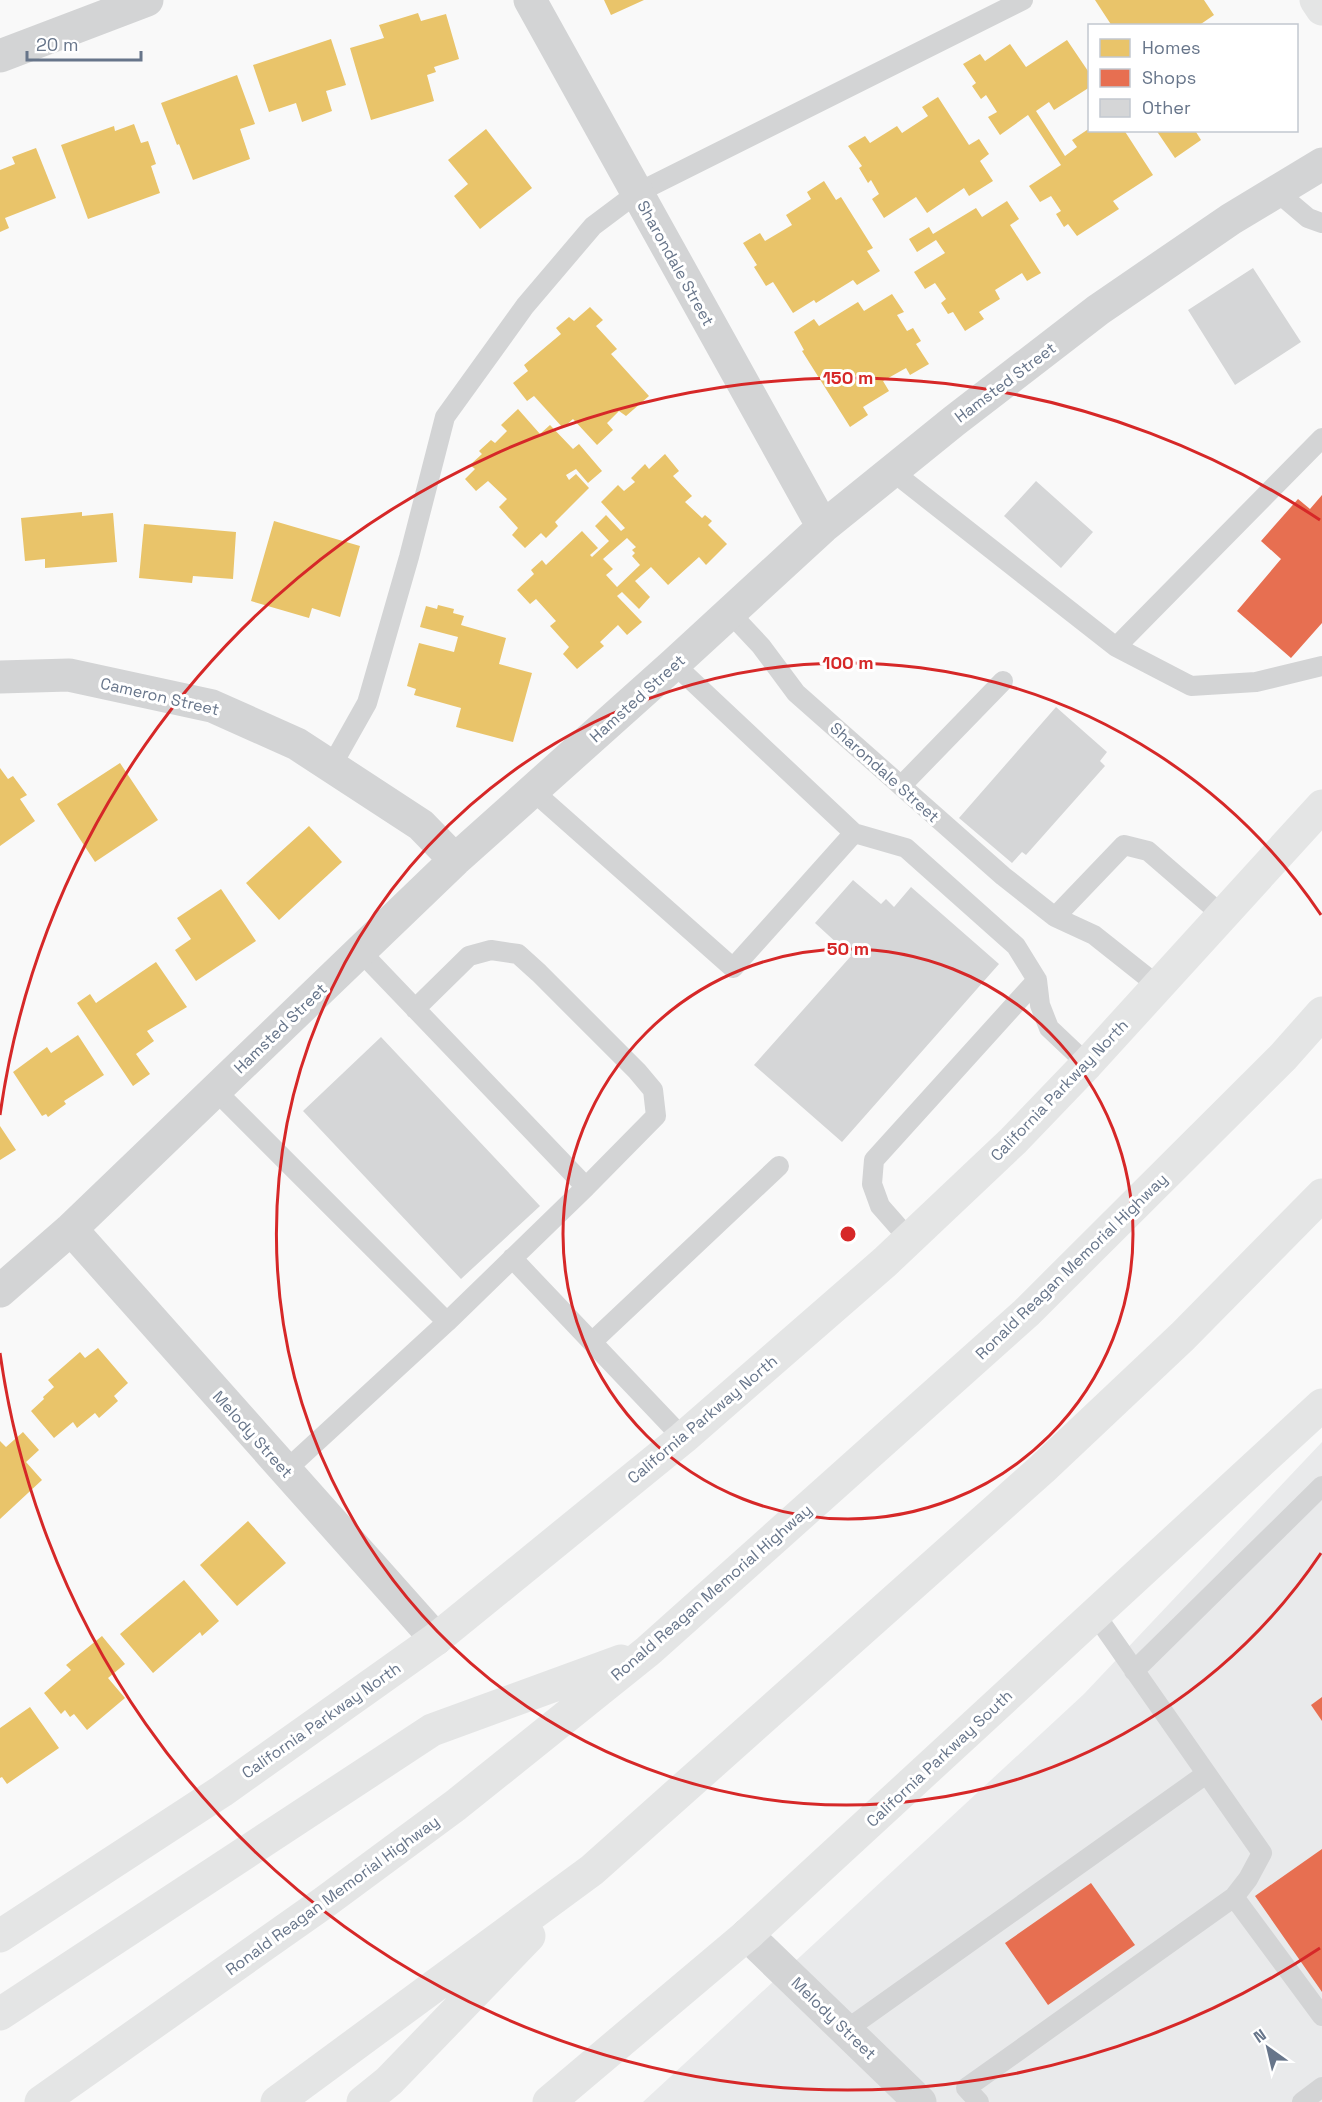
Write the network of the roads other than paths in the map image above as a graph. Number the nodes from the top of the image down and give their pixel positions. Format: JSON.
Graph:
{"nodes":[{"id":1,"x":147,"y":0,"type":"edge"},
{"id":2,"x":530,"y":0,"type":"edge"},
{"id":3,"x":1023,"y":0,"type":"edge"},
{"id":4,"x":1316,"y":0,"type":"edge"},
{"id":5,"x":1322,"y":9,"type":"edge"},
{"id":6,"x":0,"y":56,"type":"edge"},
{"id":7,"x":1322,"y":164,"type":"edge"},
{"id":8,"x":1276,"y":191,"type":"junction"},
{"id":9,"x":637,"y":193,"type":"junction"},
{"id":10,"x":1322,"y":223,"type":"edge"},
{"id":11,"x":1322,"y":438,"type":"edge"},
{"id":12,"x":892,"y":471,"type":"junction"},
{"id":13,"x":823,"y":527,"type":"junction"},
{"id":14,"x":730,"y":613,"type":"junction"},
{"id":15,"x":1116,"y":647,"type":"junction"},
{"id":16,"x":674,"y":664,"type":"junction"},
{"id":17,"x":1322,"y":666,"type":"edge"},
{"id":18,"x":0,"y":677,"type":"edge"},
{"id":19,"x":1003,"y":681,"type":"dead end"},
{"id":20,"x":331,"y":767,"type":"junction"},
{"id":21,"x":901,"y":786,"type":"junction"},
{"id":22,"x":533,"y":791,"type":"junction"},
{"id":23,"x":1322,"y":806,"type":"edge"},
{"id":24,"x":854,"y":833,"type":"junction"},
{"id":25,"x":455,"y":861,"type":"junction"},
{"id":26,"x":1222,"y":915,"type":"junction"},
{"id":27,"x":1055,"y":918,"type":"junction"},
{"id":28,"x":360,"y":951,"type":"junction"},
{"id":29,"x":1037,"y":980,"type":"junction"},
{"id":30,"x":1157,"y":985,"type":"junction"},
{"id":31,"x":415,"y":1009,"type":"junction"},
{"id":32,"x":1322,"y":1012,"type":"edge"},
{"id":33,"x":1087,"y":1064,"type":"junction"},
{"id":34,"x":214,"y":1090,"type":"junction"},
{"id":35,"x":779,"y":1166,"type":"dead end"},
{"id":36,"x":586,"y":1187,"type":"junction"},
{"id":37,"x":1322,"y":1196,"type":"edge"},
{"id":38,"x":71,"y":1229,"type":"junction"},
{"id":39,"x":909,"y":1239,"type":"junction"},
{"id":40,"x":512,"y":1258,"type":"junction"},
{"id":41,"x":0,"y":1292,"type":"edge"},
{"id":42,"x":447,"y":1322,"type":"junction"},
{"id":43,"x":592,"y":1342,"type":"junction"},
{"id":44,"x":1322,"y":1405,"type":"edge"},
{"id":45,"x":683,"y":1438,"type":"junction"},
{"id":46,"x":286,"y":1470,"type":"junction"},
{"id":47,"x":1322,"y":1486,"type":"edge"},
{"id":48,"x":1095,"y":1614,"type":"junction"},
{"id":49,"x":436,"y":1639,"type":"junction"},
{"id":50,"x":648,"y":1651,"type":"junction"},
{"id":51,"x":1134,"y":1671,"type":"junction"},
{"id":52,"x":1206,"y":1774,"type":"junction"},
{"id":53,"x":592,"y":1870,"type":"junction"},
{"id":54,"x":1234,"y":1897,"type":"junction"},
{"id":55,"x":747,"y":1935,"type":"junction"},
{"id":56,"x":0,"y":1936,"type":"edge"},
{"id":57,"x":0,"y":2014,"type":"edge"},
{"id":58,"x":1322,"y":2016,"type":"edge"},
{"id":59,"x":846,"y":2030,"type":"junction"},
{"id":60,"x":1322,"y":2087,"type":"edge"},
{"id":61,"x":41,"y":2102,"type":"edge"},
{"id":62,"x":277,"y":2102,"type":"edge"},
{"id":63,"x":363,"y":2102,"type":"edge"},
{"id":64,"x":549,"y":2102,"type":"edge"},
{"id":65,"x":920,"y":2102,"type":"edge"},
{"id":66,"x":979,"y":2102,"type":"edge"},
{"id":67,"x":1302,"y":2102,"type":"edge"}],
"edges":[{"from":1,"to":6,"type":"street"},
{"from":2,"to":9,"type":"street","name":"Sharondale Street"},
{"from":3,"to":9,"type":"lane"},
{"from":4,"to":5,"type":"main road"},
{"from":7,"to":8,"type":"street","name":"Hamsted Street"},
{"from":8,"to":10,"type":"lane"},
{"from":8,"to":12,"type":"street","name":"Hamsted Street"},
{"from":9,"to":13,"type":"street","name":"Sharondale Street"},
{"from":9,"to":20,"type":"lane"},
{"from":11,"to":15,"type":"lane"},
{"from":12,"to":13,"type":"street","name":"Hamsted Street"},
{"from":12,"to":15,"type":"lane"},
{"from":13,"to":14,"type":"street","name":"Hamsted Street"},
{"from":14,"to":16,"type":"street","name":"Hamsted Street"},
{"from":14,"to":21,"type":"lane","name":"Sharondale Street"},
{"from":15,"to":17,"type":"lane"},
{"from":16,"to":22,"type":"street","name":"Hamsted Street"},
{"from":16,"to":24,"type":"lane"},
{"from":18,"to":20,"type":"street","name":"Cameron Street"},
{"from":19,"to":21,"type":"lane"},
{"from":20,"to":25,"type":"street","name":"Cameron Street"},
{"from":21,"to":27,"type":"lane","name":"Sharondale Street"},
{"from":22,"to":24,"type":"lane"},
{"from":22,"to":25,"type":"street","name":"Hamsted Street"},
{"from":23,"to":26,"type":"main road","name":"California Parkway North"},
{"from":24,"to":29,"type":"lane"},
{"from":25,"to":28,"type":"street","name":"Hamsted Street"},
{"from":26,"to":27,"type":"lane"},
{"from":26,"to":30,"type":"main road","name":"California Parkway North"},
{"from":27,"to":30,"type":"lane","name":"Sharondale Street"},
{"from":28,"to":31,"type":"lane"},
{"from":28,"to":34,"type":"street","name":"Hamsted Street"},
{"from":29,"to":33,"type":"lane"},
{"from":29,"to":39,"type":"lane"},
{"from":30,"to":33,"type":"main road","name":"California Parkway North"},
{"from":31,"to":36,"type":"lane"},
{"from":31,"to":36,"type":"lane"},
{"from":32,"to":50,"type":"main road","name":"Ronald Reagan Memorial Highway"},
{"from":33,"to":39,"type":"main road","name":"California Parkway North"},
{"from":34,"to":38,"type":"street","name":"Hamsted Street"},
{"from":34,"to":42,"type":"lane"},
{"from":35,"to":43,"type":"lane"},
{"from":36,"to":40,"type":"lane"},
{"from":37,"to":53,"type":"main road"},
{"from":38,"to":41,"type":"street","name":"Hamsted Street"},
{"from":38,"to":46,"type":"street","name":"Melody Street"},
{"from":39,"to":45,"type":"main road","name":"California Parkway North"},
{"from":40,"to":42,"type":"lane"},
{"from":40,"to":43,"type":"lane"},
{"from":42,"to":46,"type":"lane"},
{"from":43,"to":45,"type":"lane"},
{"from":44,"to":48,"type":"main road","name":"California Parkway South"},
{"from":45,"to":49,"type":"main road","name":"California Parkway North"},
{"from":46,"to":49,"type":"street","name":"Melody Street"},
{"from":47,"to":51,"type":"lane"},
{"from":48,"to":51,"type":"lane"},
{"from":48,"to":55,"type":"main road","name":"California Parkway South"},
{"from":49,"to":56,"type":"main road","name":"California Parkway North"},
{"from":50,"to":57,"type":"main road"},
{"from":50,"to":61,"type":"main road","name":"Ronald Reagan Memorial Highway"},
{"from":51,"to":52,"type":"lane"},
{"from":52,"to":54,"type":"lane"},
{"from":52,"to":59,"type":"lane"},
{"from":53,"to":62,"type":"main road"},
{"from":53,"to":63,"type":"main road"},
{"from":54,"to":58,"type":"lane"},
{"from":54,"to":66,"type":"lane"},
{"from":55,"to":59,"type":"street","name":"Melody Street"},
{"from":55,"to":64,"type":"main road","name":"California Parkway South"},
{"from":59,"to":65,"type":"street","name":"Melody Street"},
{"from":60,"to":67,"type":"lane"}]}
